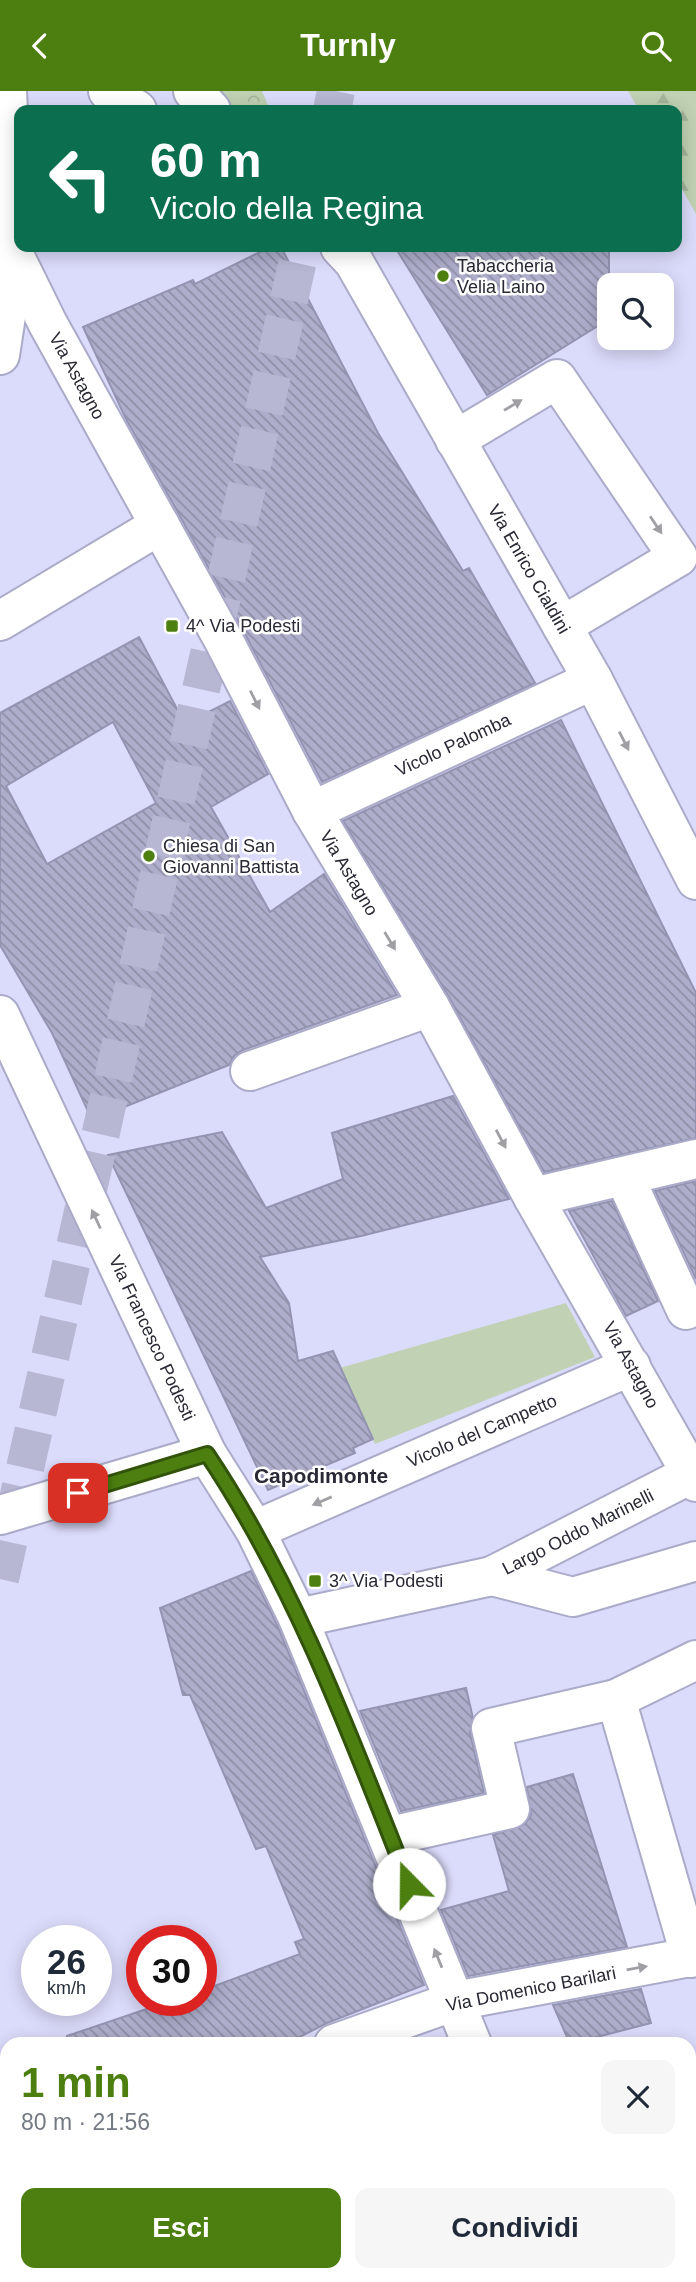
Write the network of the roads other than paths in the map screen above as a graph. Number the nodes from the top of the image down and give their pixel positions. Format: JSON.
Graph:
{"nodes":[{"id":1,"x":7,"y":91,"type":"edge"},
{"id":2,"x":108,"y":91,"type":"edge"},
{"id":3,"x":193,"y":91,"type":"edge"},
{"id":4,"x":129,"y":105,"type":"edge"},
{"id":5,"x":206,"y":105,"type":"edge"},
{"id":6,"x":14,"y":236,"type":"edge"},
{"id":7,"x":15,"y":252,"type":"edge"},
{"id":8,"x":343,"y":252,"type":"edge"},
{"id":9,"x":15,"y":257,"type":"junction"},
{"id":10,"x":0,"y":355,"type":"edge"},
{"id":11,"x":454,"y":440,"type":"junction"},
{"id":12,"x":160,"y":525,"type":"junction"},
{"id":13,"x":0,"y":621,"type":"edge"},
{"id":14,"x":562,"y":626,"type":"junction"},
{"id":15,"x":593,"y":680,"type":"junction"},
{"id":16,"x":312,"y":811,"type":"junction"},
{"id":17,"x":696,"y":880,"type":"edge"},
{"id":18,"x":430,"y":1007,"type":"junction"},
{"id":19,"x":0,"y":1015,"type":"edge"},
{"id":20,"x":250,"y":1071,"type":"dead end"},
{"id":21,"x":696,"y":1159,"type":"edge"},
{"id":22,"x":625,"y":1178,"type":"junction"},
{"id":23,"x":533,"y":1197,"type":"junction"},
{"id":24,"x":686,"y":1310,"type":"dead end"},
{"id":25,"x":631,"y":1366,"type":"junction"},
{"id":26,"x":207,"y":1454,"type":"junction"},
{"id":27,"x":694,"y":1478,"type":"edge"},
{"id":28,"x":0,"y":1515,"type":"edge"},
{"id":29,"x":255,"y":1530,"type":"junction"},
{"id":30,"x":696,"y":1561,"type":"edge"},
{"id":31,"x":492,"y":1576,"type":"junction"},
{"id":32,"x":298,"y":1618,"type":"junction"},
{"id":33,"x":696,"y":1660,"type":"edge"},
{"id":34,"x":615,"y":1699,"type":"junction"},
{"id":35,"x":390,"y":1836,"type":"junction"},
{"id":36,"x":693,"y":1957,"type":"edge"},
{"id":37,"x":455,"y":2001,"type":"junction"},
{"id":38,"x":354,"y":2037,"type":"edge"},
{"id":39,"x":469,"y":2037,"type":"edge"}],
"edges":[{"from":1,"to":6,"type":"street"},
{"from":2,"to":4,"type":"street"},
{"from":3,"to":5,"type":"street"},
{"from":7,"to":9,"type":"street"},
{"from":8,"to":11,"type":"street","name":"Via Enrico Cialdini"},
{"from":9,"to":10,"type":"street"},
{"from":9,"to":12,"type":"street","name":"Via Astagno"},
{"from":11,"to":14,"type":"street","name":"Via Enrico Cialdini"},
{"from":11,"to":14,"type":"street","one_way":true},
{"from":12,"to":13,"type":"street"},
{"from":12,"to":16,"type":"street","name":"Via Astagno","one_way":true},
{"from":14,"to":15,"type":"street","name":"Via Enrico Cialdini"},
{"from":15,"to":16,"type":"street","name":"Vicolo Palomba"},
{"from":15,"to":17,"type":"street","name":"Via Enrico Cialdini","one_way":true},
{"from":16,"to":18,"type":"street","name":"Via Astagno","one_way":true},
{"from":18,"to":20,"type":"street"},
{"from":18,"to":23,"type":"street","name":"Via Astagno","one_way":true},
{"from":26,"to":19,"type":"street","name":"Via Francesco Podesti","one_way":true},
{"from":21,"to":22,"type":"street"},
{"from":22,"to":23,"type":"street"},
{"from":22,"to":24,"type":"street"},
{"from":23,"to":25,"type":"street","name":"Via Astagno"},
{"from":25,"to":27,"type":"street","name":"Via Astagno"},
{"from":25,"to":29,"type":"street","name":"Vicolo del Campetto","one_way":true},
{"from":26,"to":28,"type":"street"},
{"from":26,"to":29,"type":"street","name":"Via Francesco Podesti"},
{"from":27,"to":31,"type":"street","name":"Largo Oddo Marinelli"},
{"from":29,"to":32,"type":"street","name":"Via Francesco Podesti"},
{"from":30,"to":31,"type":"street"},
{"from":31,"to":32,"type":"street","name":"Largo Oddo Marinelli"},
{"from":32,"to":35,"type":"street","name":"Via Francesco Podesti"},
{"from":33,"to":34,"type":"street"},
{"from":34,"to":35,"type":"street"},
{"from":34,"to":36,"type":"street","name":"Via Domenico Barilari"},
{"from":37,"to":35,"type":"street","name":"Via Francesco Podesti","one_way":true},
{"from":37,"to":36,"type":"street","name":"Via Domenico Barilari","one_way":true},
{"from":37,"to":38,"type":"street","name":"Via Domenico Barilari"},
{"from":37,"to":39,"type":"street","name":"Via Francesco Podesti"}]}
